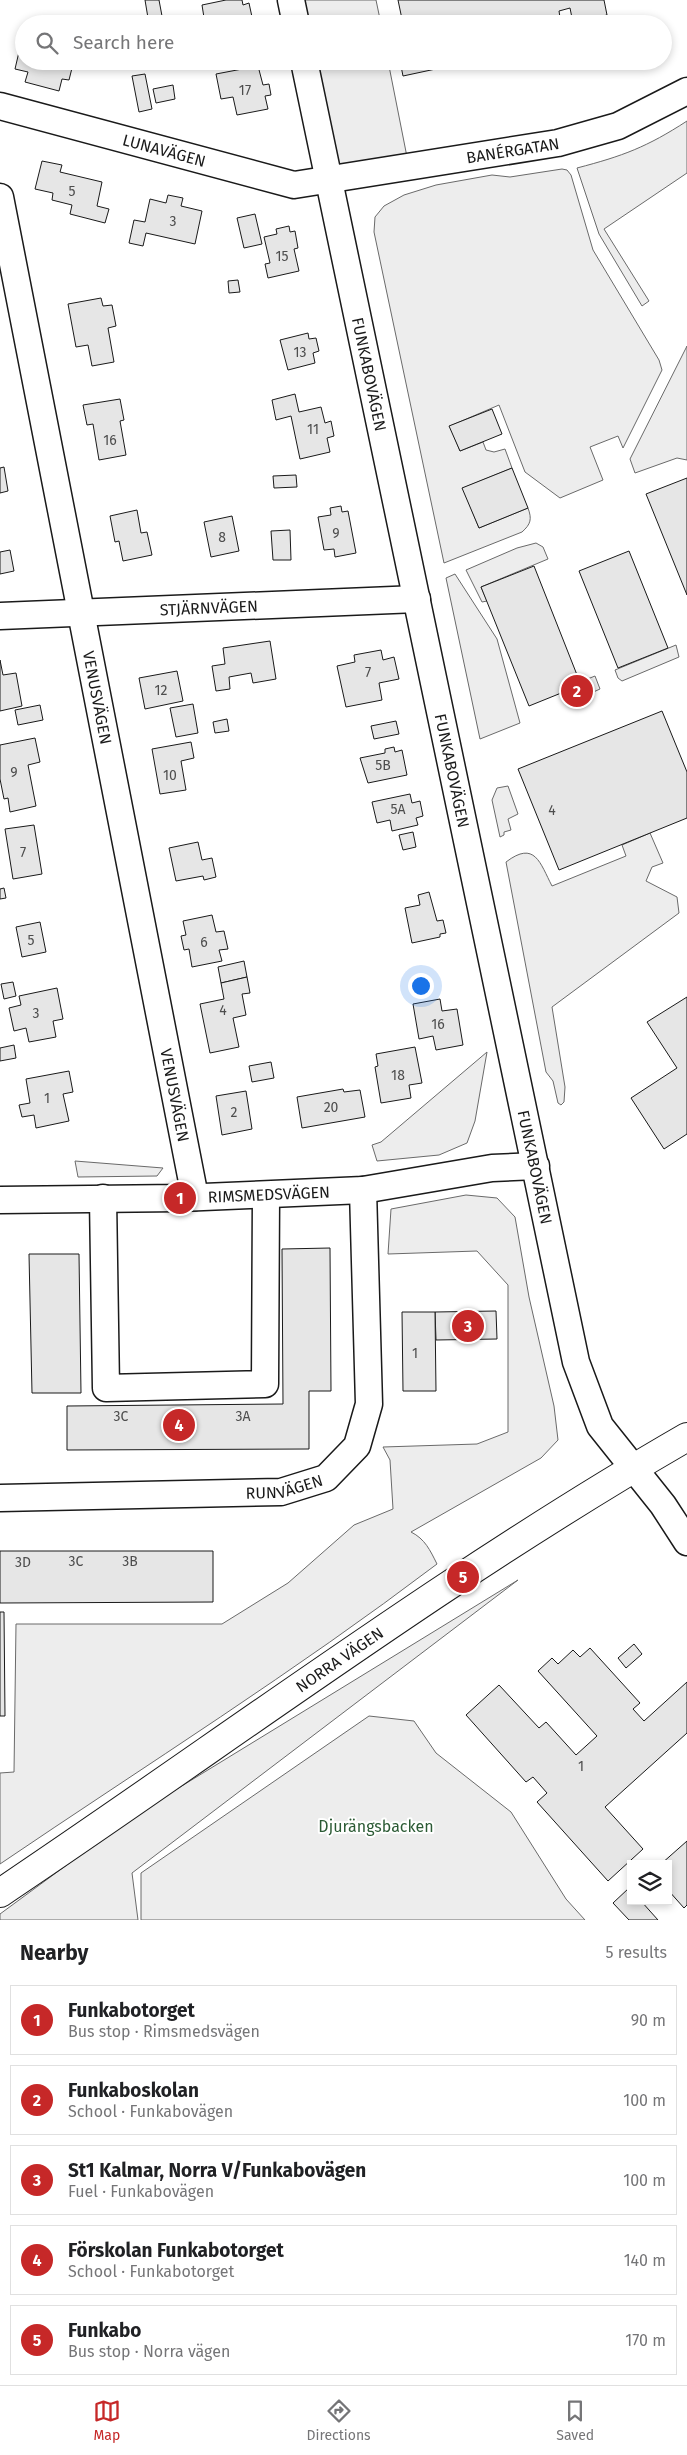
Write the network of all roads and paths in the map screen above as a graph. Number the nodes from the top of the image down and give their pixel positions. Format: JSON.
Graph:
{"nodes":[{"id":1,"x":291,"y":0,"type":"edge"},
{"id":2,"x":294,"y":15,"type":"edge"},
{"id":3,"x":306,"y":70,"type":"edge"},
{"id":4,"x":687,"y":91,"type":"edge"},
{"id":5,"x":0,"y":106,"type":"edge"},
{"id":6,"x":329,"y":180,"type":"junction"},
{"id":7,"x":0,"y":197,"type":"edge"},
{"id":8,"x":417,"y":599,"type":"junction"},
{"id":9,"x":82,"y":614,"type":"junction"},
{"id":10,"x":0,"y":616,"type":"edge"},
{"id":11,"x":536,"y":1166,"type":"junction"},
{"id":12,"x":363,"y":1190,"type":"junction"},
{"id":13,"x":266,"y":1196,"type":"junction"},
{"id":14,"x":195,"y":1197,"type":"junction"},
{"id":15,"x":102,"y":1198,"type":"junction"},
{"id":16,"x":0,"y":1200,"type":"edge"},
{"id":17,"x":687,"y":1437,"type":"edge"},
{"id":18,"x":633,"y":1468,"type":"junction"},
{"id":19,"x":0,"y":1498,"type":"edge"},
{"id":20,"x":687,"y":1542,"type":"edge"},
{"id":21,"x":0,"y":1894,"type":"edge"}],
"edges":[{"from":1,"to":2,"type":"street"},
{"from":3,"to":6,"type":"street","name":"FUNKABOVÄGEN"},
{"from":4,"to":6,"type":"street","name":"BANÉRGATAN"},
{"from":5,"to":6,"type":"street","name":"LUNAVÄGEN"},
{"from":6,"to":8,"type":"street","name":"FUNKABOVÄGEN"},
{"from":7,"to":9,"type":"street","name":"VENUSVÄGEN"},
{"from":8,"to":9,"type":"street","name":"STJÄRNVÄGEN"},
{"from":8,"to":11,"type":"street","name":"FUNKABOVÄGEN"},
{"from":9,"to":10,"type":"street","name":"STJÄRNVÄGEN"},
{"from":9,"to":14,"type":"street","name":"VENUSVÄGEN"},
{"from":11,"to":12,"type":"street","name":"RIMSMEDSVÄGEN"},
{"from":11,"to":18,"type":"street","name":"FUNKABOVÄGEN"},
{"from":12,"to":13,"type":"street","name":"RIMSMEDSVÄGEN"},
{"from":12,"to":19,"type":"street","name":"RUNVÄGEN"},
{"from":13,"to":14,"type":"street","name":"RIMSMEDSVÄGEN"},
{"from":13,"to":15,"type":"street"},
{"from":14,"to":15,"type":"street","name":"RIMSMEDSVÄGEN"},
{"from":15,"to":16,"type":"street","name":"RIMSMEDSVÄGEN"},
{"from":17,"to":18,"type":"main road","name":"NORRA VÄGEN"},
{"from":18,"to":20,"type":"street","name":"FUNKABOVÄGEN"},
{"from":18,"to":21,"type":"main road","name":"NORRA VÄGEN"}]}
